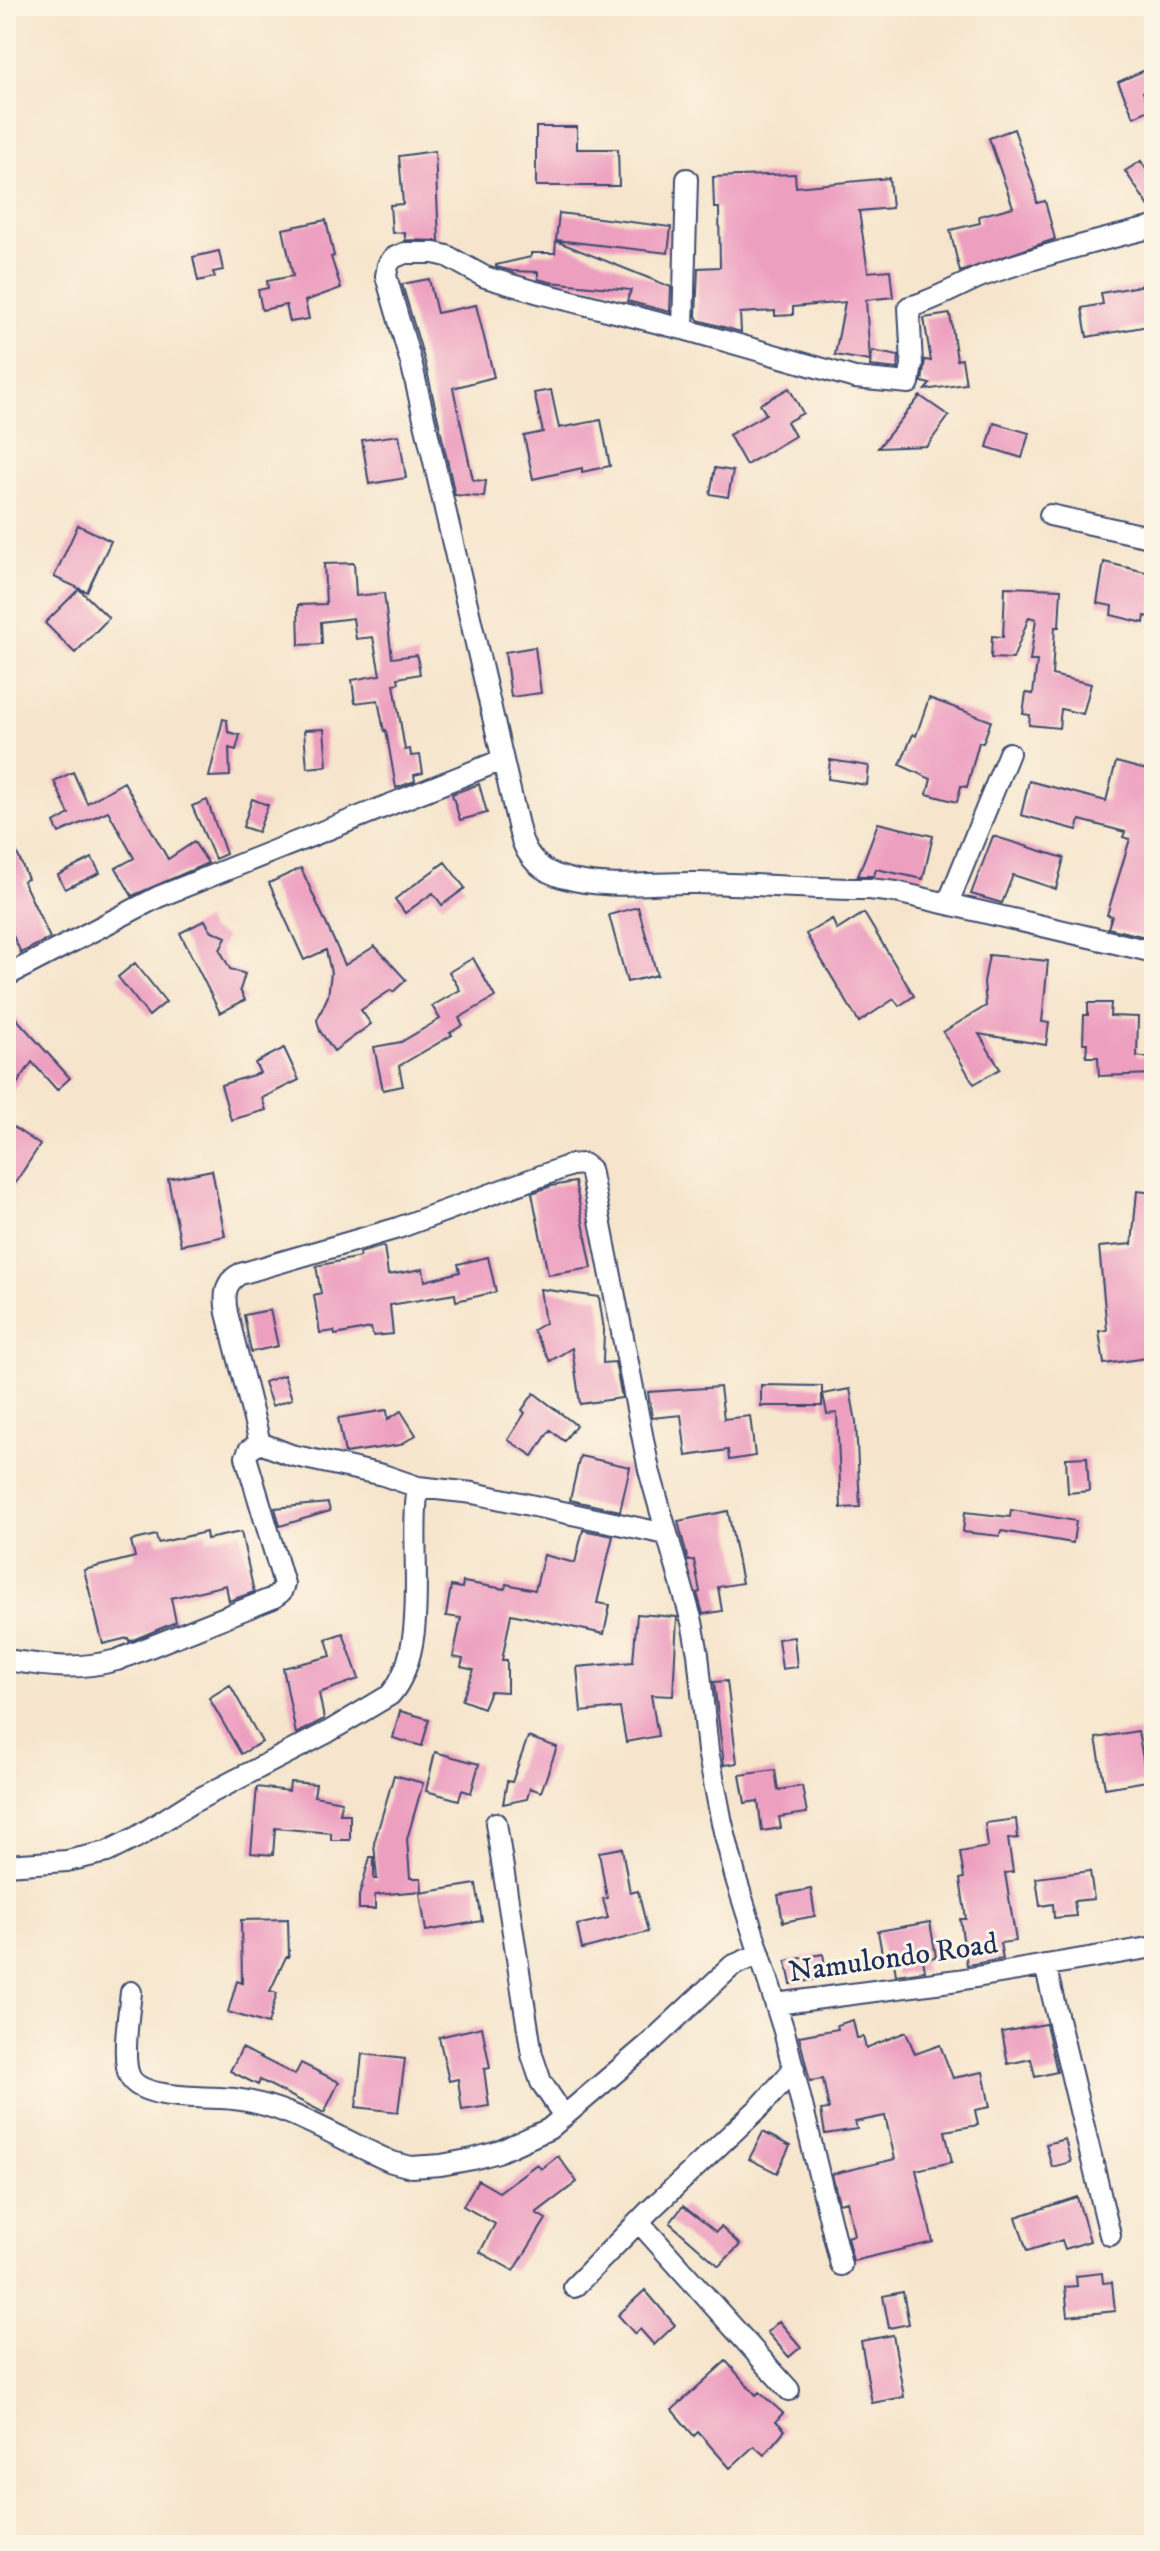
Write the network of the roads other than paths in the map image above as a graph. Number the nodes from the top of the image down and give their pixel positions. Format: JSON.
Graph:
{"nodes":[{"id":1,"x":687,"y":179,"type":"dead end"},
{"id":2,"x":1154,"y":227,"type":"edge"},
{"id":3,"x":683,"y":329,"type":"junction"},
{"id":4,"x":1050,"y":515,"type":"dead end"},
{"id":5,"x":1154,"y":538,"type":"edge"},
{"id":6,"x":1009,"y":753,"type":"dead end"},
{"id":7,"x":502,"y":760,"type":"junction"},
{"id":8,"x":948,"y":903,"type":"junction"},
{"id":9,"x":1154,"y":952,"type":"edge"},
{"id":10,"x":6,"y":976,"type":"edge"},
{"id":11,"x":260,"y":1443,"type":"junction"},
{"id":12,"x":418,"y":1487,"type":"junction"},
{"id":13,"x":666,"y":1534,"type":"junction"},
{"id":14,"x":6,"y":1660,"type":"edge"},
{"id":15,"x":496,"y":1823,"type":"dead end"},
{"id":16,"x":6,"y":1865,"type":"edge"},
{"id":17,"x":1154,"y":1947,"type":"edge"},
{"id":18,"x":760,"y":1954,"type":"junction"},
{"id":19,"x":1045,"y":1965,"type":"junction"},
{"id":20,"x":131,"y":1992,"type":"dead end"},
{"id":21,"x":776,"y":2004,"type":"junction"},
{"id":22,"x":794,"y":2069,"type":"junction"},
{"id":23,"x":564,"y":2116,"type":"junction"},
{"id":24,"x":639,"y":2222,"type":"junction"},
{"id":25,"x":1110,"y":2235,"type":"dead end"},
{"id":26,"x":841,"y":2265,"type":"dead end"},
{"id":27,"x":574,"y":2287,"type":"dead end"},
{"id":28,"x":789,"y":2390,"type":"dead end"}],
"edges":[{"from":1,"to":3,"type":"street"},
{"from":2,"to":3,"type":"street"},
{"from":3,"to":7,"type":"street"},
{"from":4,"to":5,"type":"street"},
{"from":6,"to":8,"type":"street"},
{"from":7,"to":8,"type":"street"},
{"from":7,"to":10,"type":"street"},
{"from":8,"to":9,"type":"street"},
{"from":11,"to":12,"type":"street"},
{"from":11,"to":13,"type":"street"},
{"from":11,"to":14,"type":"street"},
{"from":12,"to":13,"type":"street"},
{"from":12,"to":16,"type":"street"},
{"from":13,"to":18,"type":"street"},
{"from":15,"to":23,"type":"street"},
{"from":17,"to":19,"type":"street","name":"Namulondo Road"},
{"from":18,"to":21,"type":"street"},
{"from":18,"to":23,"type":"street"},
{"from":19,"to":21,"type":"street","name":"Namulondo Road"},
{"from":19,"to":25,"type":"street"},
{"from":20,"to":23,"type":"street"},
{"from":21,"to":22,"type":"street","name":"Namulondo Road"},
{"from":22,"to":24,"type":"street"},
{"from":22,"to":26,"type":"street","name":"Namulondo Road"},
{"from":24,"to":27,"type":"street"},
{"from":24,"to":28,"type":"street"}]}
